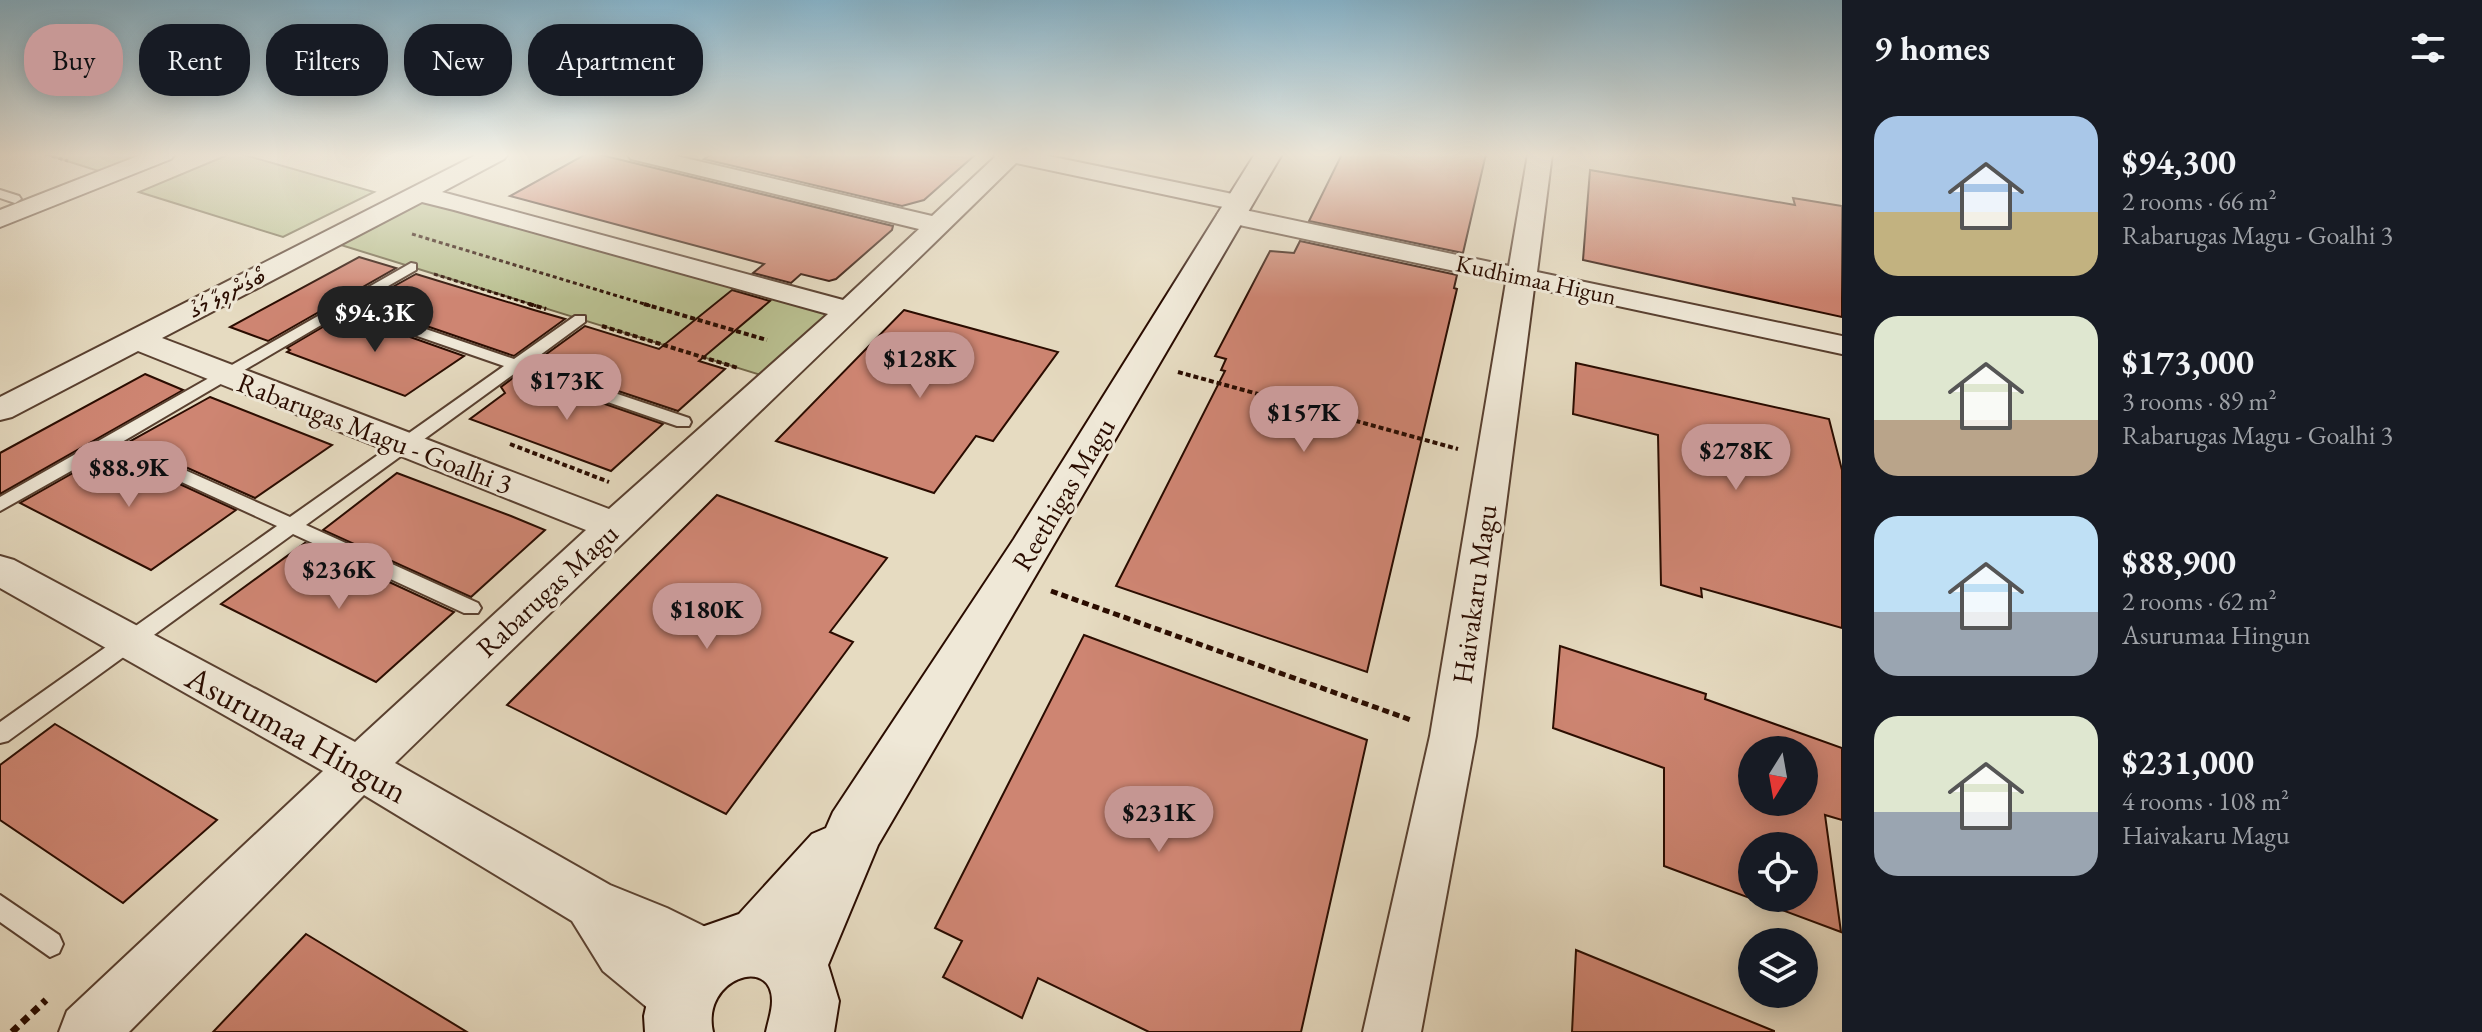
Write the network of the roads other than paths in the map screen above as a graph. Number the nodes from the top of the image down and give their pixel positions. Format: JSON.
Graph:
{"nodes":[{"id":1,"x":26,"y":202,"type":"edge"},
{"id":2,"x":402,"y":202,"type":"edge"},
{"id":3,"x":455,"y":202,"type":"edge"},
{"id":4,"x":841,"y":202,"type":"edge"},
{"id":5,"x":960,"y":202,"type":"edge"},
{"id":6,"x":1206,"y":202,"type":"edge"},
{"id":7,"x":1238,"y":202,"type":"edge"},
{"id":8,"x":1533,"y":202,"type":"edge"},
{"id":9,"x":7,"y":209,"type":"edge"},
{"id":10,"x":1234,"y":209,"type":"junction"},
{"id":11,"x":937,"y":225,"type":"junction"},
{"id":12,"x":411,"y":267,"type":"dead end"},
{"id":13,"x":1522,"y":277,"type":"junction"},
{"id":14,"x":344,"y":306,"type":"junction"},
{"id":15,"x":849,"y":311,"type":"junction"},
{"id":16,"x":580,"y":319,"type":"dead end"},
{"id":17,"x":136,"y":339,"type":"junction"},
{"id":18,"x":1842,"y":345,"type":"edge"},
{"id":19,"x":516,"y":365,"type":"junction"},
{"id":20,"x":225,"y":374,"type":"junction"},
{"id":21,"x":0,"y":410,"type":"edge"},
{"id":22,"x":683,"y":422,"type":"dead end"},
{"id":23,"x":109,"y":442,"type":"junction"},
{"id":24,"x":404,"y":444,"type":"junction"},
{"id":25,"x":0,"y":505,"type":"edge"},
{"id":26,"x":291,"y":525,"type":"junction"},
{"id":27,"x":614,"y":526,"type":"junction"},
{"id":28,"x":0,"y":570,"type":"edge"},
{"id":29,"x":471,"y":608,"type":"dead end"},
{"id":30,"x":130,"y":641,"type":"junction"},
{"id":31,"x":0,"y":734,"type":"edge"},
{"id":32,"x":359,"y":768,"type":"junction"},
{"id":33,"x":0,"y":907,"type":"edge"},
{"id":34,"x":50,"y":944,"type":"dead end"},
{"id":35,"x":757,"y":997,"type":"edge"},
{"id":36,"x":88,"y":1032,"type":"edge"},
{"id":37,"x":1392,"y":1032,"type":"edge"}],
"edges":[{"from":1,"to":9,"type":"street"},
{"from":2,"to":17,"type":"street","name":"ބޯގަންވިލާ މަގު"},
{"from":3,"to":15,"type":"street"},
{"from":4,"to":11,"type":"street"},
{"from":5,"to":11,"type":"street","name":"Rabarugas Magu"},
{"from":6,"to":10,"type":"street","name":"Kudhimaa Higun"},
{"from":7,"to":10,"type":"street","name":"Reethigas Magu"},
{"from":8,"to":13,"type":"street","name":"Haivakaru Magu"},
{"from":10,"to":13,"type":"street","name":"Kudhimaa Higun"},
{"from":10,"to":35,"type":"street","name":"Reethigas Magu"},
{"from":11,"to":15,"type":"street","name":"Rabarugas Magu"},
{"from":12,"to":14,"type":"lane"},
{"from":13,"to":18,"type":"street","name":"Kudhimaa Higun"},
{"from":13,"to":37,"type":"street","name":"Haivakaru Magu"},
{"from":14,"to":19,"type":"lane"},
{"from":14,"to":20,"type":"lane"},
{"from":15,"to":27,"type":"street","name":"Rabarugas Magu"},
{"from":16,"to":19,"type":"lane"},
{"from":17,"to":20,"type":"street","name":"Rabarugas Magu - Goalhi 3"},
{"from":17,"to":21,"type":"street","name":"ބޯގަންވިލާ މަގު"},
{"from":19,"to":22,"type":"lane"},
{"from":19,"to":24,"type":"lane"},
{"from":20,"to":23,"type":"lane"},
{"from":20,"to":24,"type":"street","name":"Rabarugas Magu - Goalhi 3"},
{"from":23,"to":25,"type":"lane"},
{"from":23,"to":26,"type":"lane"},
{"from":24,"to":26,"type":"lane"},
{"from":24,"to":27,"type":"street","name":"Rabarugas Magu - Goalhi 3"},
{"from":26,"to":29,"type":"lane"},
{"from":26,"to":30,"type":"lane"},
{"from":27,"to":32,"type":"street","name":"Rabarugas Magu"},
{"from":28,"to":30,"type":"street","name":"Asurumaa Hingun"},
{"from":30,"to":31,"type":"lane"},
{"from":30,"to":32,"type":"street","name":"Asurumaa Hingun"},
{"from":32,"to":35,"type":"street","name":"Asurumaa Hingun"},
{"from":32,"to":36,"type":"street","name":"Rabarugas Magu"},
{"from":33,"to":34,"type":"lane"}]}
